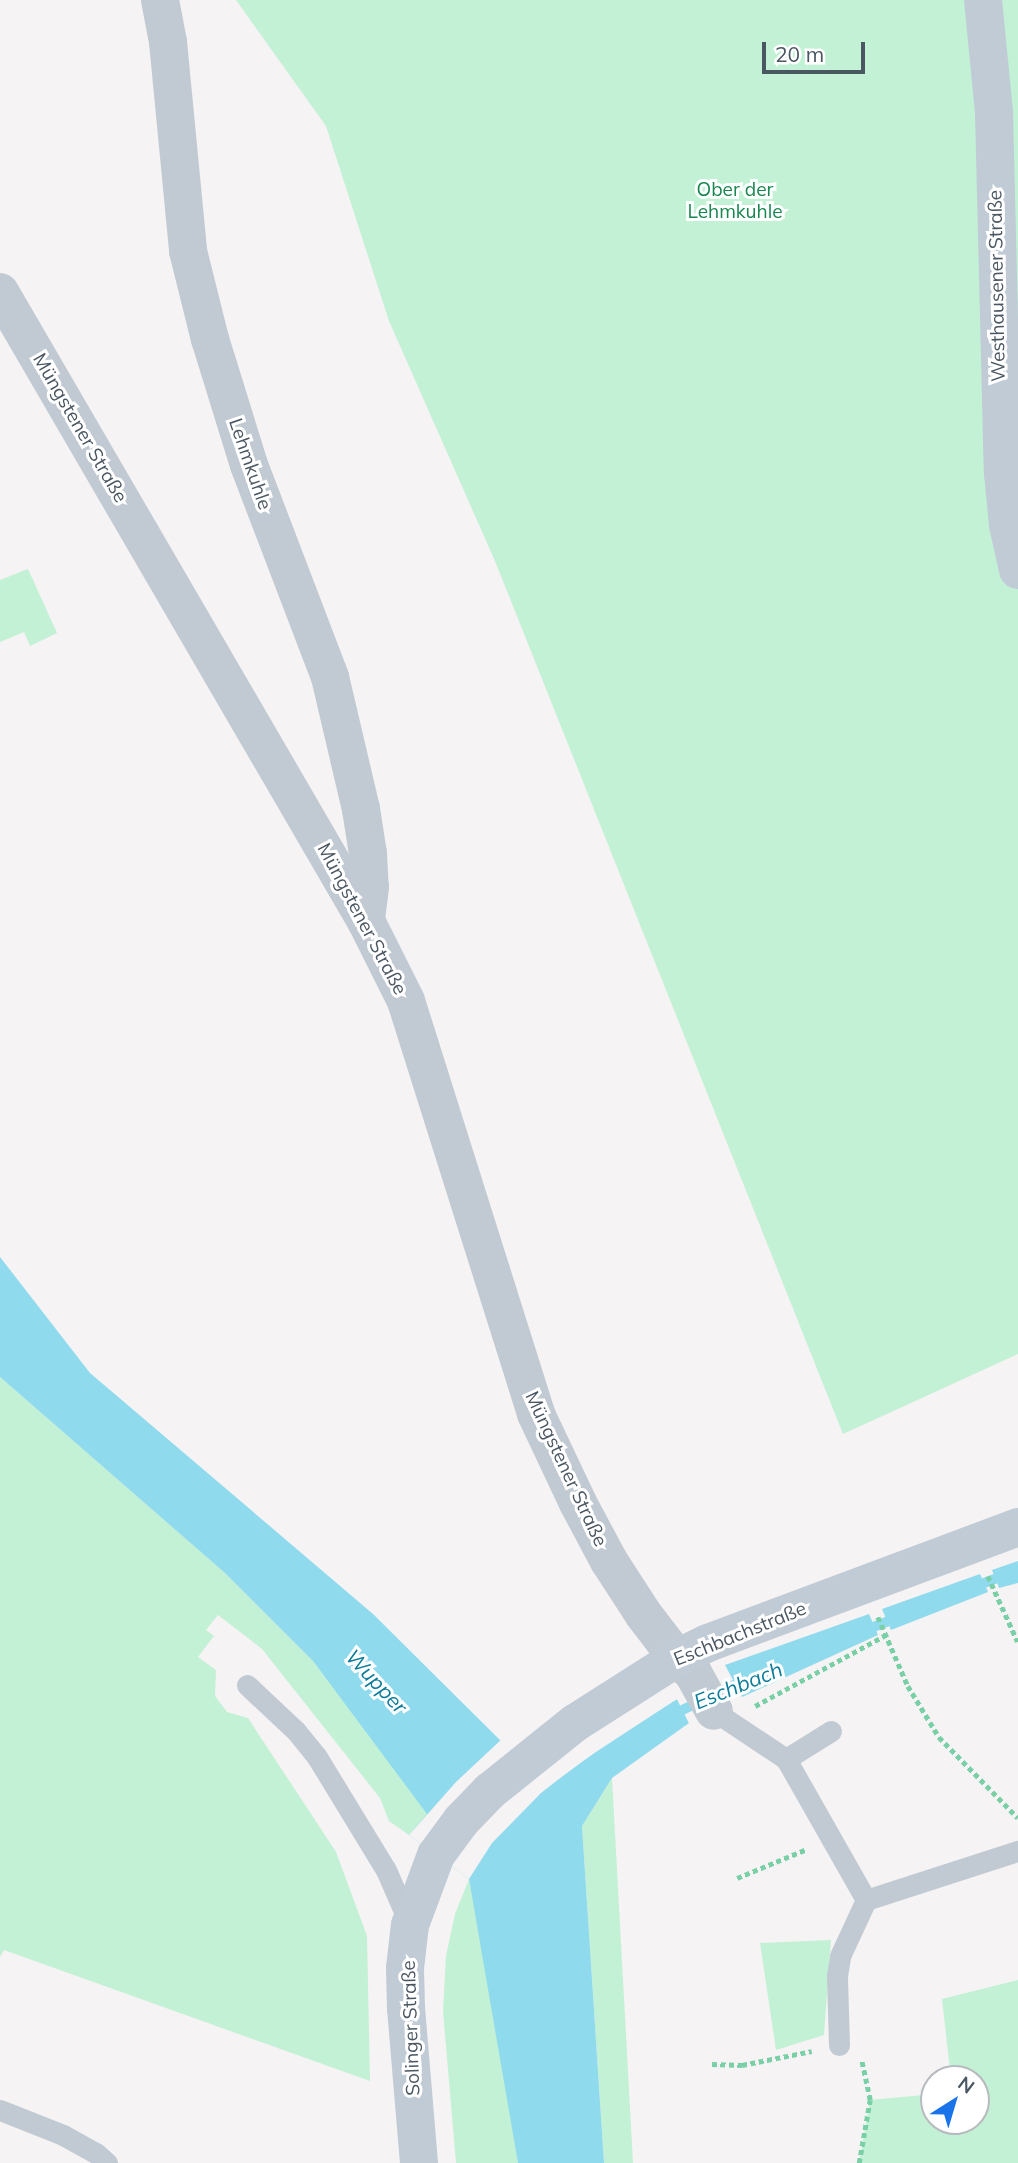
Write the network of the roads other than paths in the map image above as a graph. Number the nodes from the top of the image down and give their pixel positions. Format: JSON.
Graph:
{"nodes":[{"id":1,"x":160,"y":0,"type":"edge"},
{"id":2,"x":983,"y":0,"type":"edge"},
{"id":3,"x":0,"y":292,"type":"edge"},
{"id":4,"x":1018,"y":570,"type":"edge"},
{"id":5,"x":366,"y":920,"type":"junction"},
{"id":6,"x":1018,"y":1527,"type":"edge"},
{"id":7,"x":675,"y":1667,"type":"junction"},
{"id":8,"x":247,"y":1685,"type":"dead end"},
{"id":9,"x":732,"y":1709,"type":"joint"},
{"id":10,"x":831,"y":1731,"type":"dead end"},
{"id":11,"x":786,"y":1759,"type":"junction"},
{"id":12,"x":1018,"y":1851,"type":"edge"},
{"id":13,"x":436,"y":1855,"type":"joint"},
{"id":14,"x":866,"y":1900,"type":"junction"},
{"id":15,"x":410,"y":1925,"type":"junction"},
{"id":16,"x":839,"y":2045,"type":"road end"},
{"id":17,"x":0,"y":2110,"type":"edge"},
{"id":18,"x":107,"y":2163,"type":"edge"},
{"id":19,"x":419,"y":2163,"type":"edge"}],
"edges":[{"from":1,"to":5,"type":"street","name":"Lehmkuhle"},
{"from":2,"to":4,"type":"main road","name":"Westhausener Straße"},
{"from":3,"to":5,"type":"street","name":"Müngstener Straße"},
{"from":5,"to":7,"type":"street","name":"Müngstener Straße"},
{"from":6,"to":7,"type":"main road","name":"Eschbachstraße"},
{"from":7,"to":9,"type":"street","name":"Müngstener Straße"},
{"from":7,"to":13,"type":"main road","name":"Eschbachstraße"},
{"from":8,"to":15,"type":"lane"},
{"from":9,"to":11,"type":"lane"},
{"from":10,"to":11,"type":"lane"},
{"from":11,"to":14,"type":"lane"},
{"from":12,"to":14,"type":"lane"},
{"from":13,"to":15,"type":"main road","name":"Solinger Straße"},
{"from":14,"to":16,"type":"lane"},
{"from":15,"to":19,"type":"main road","name":"Solinger Straße"},
{"from":17,"to":18,"type":"lane"}]}
